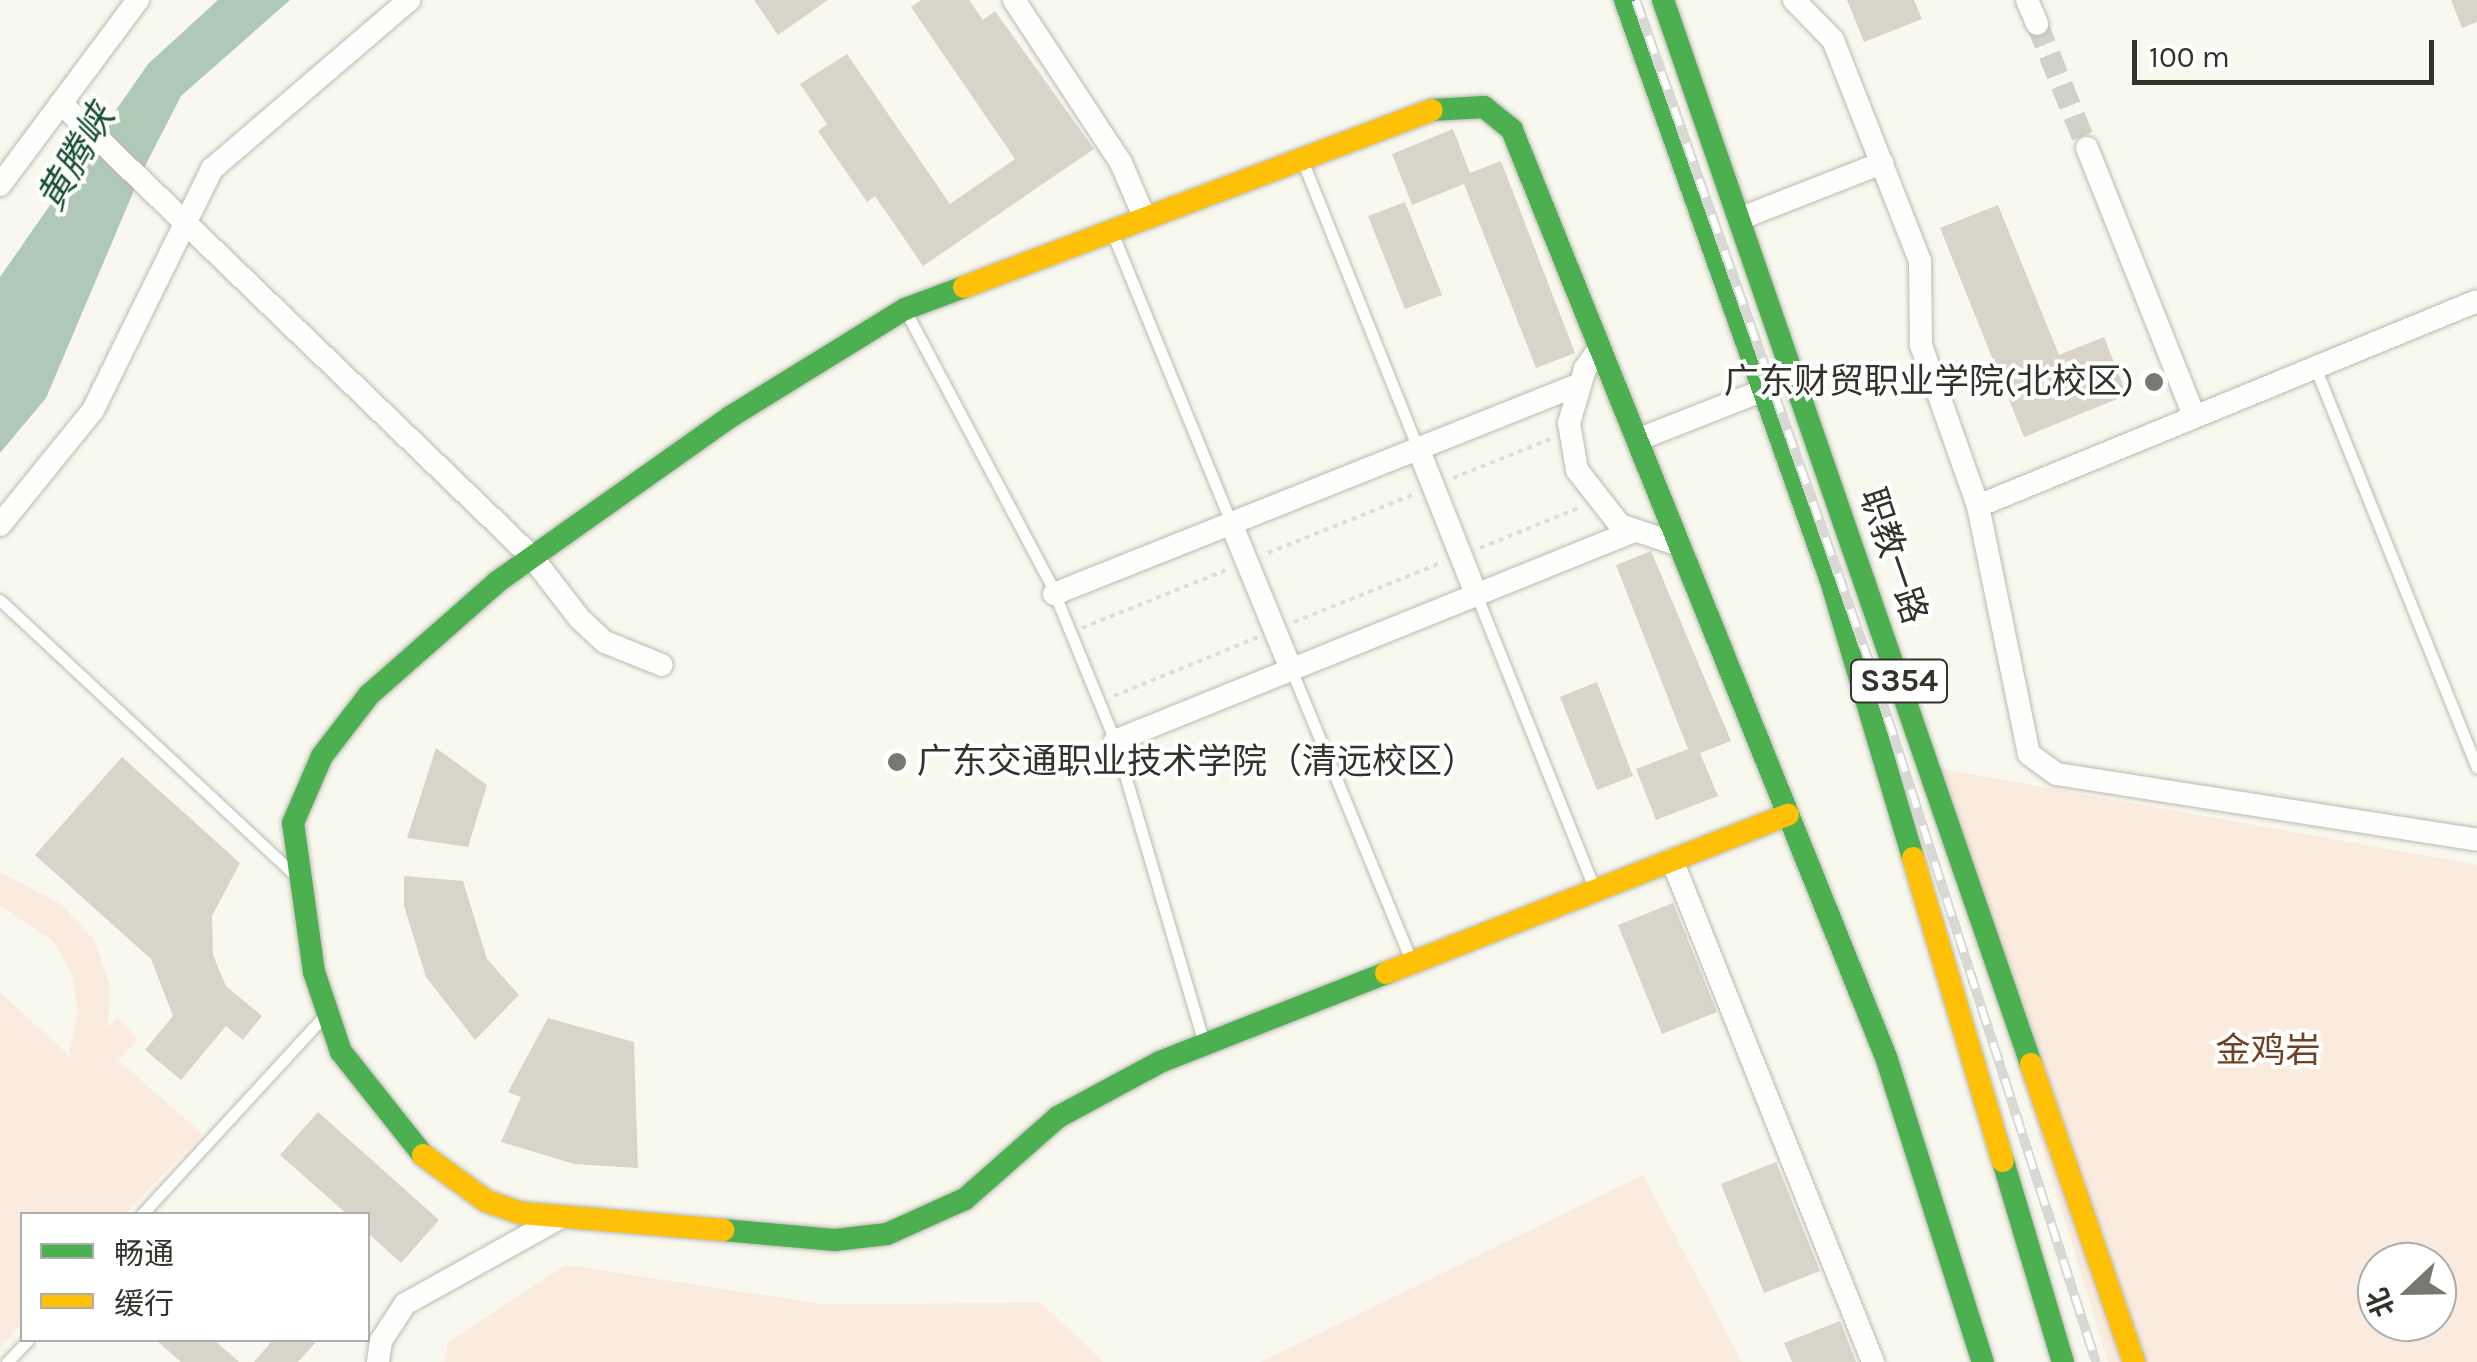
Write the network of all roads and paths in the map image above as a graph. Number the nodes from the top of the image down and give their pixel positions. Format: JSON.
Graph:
{"nodes":[{"id":1,"x":138,"y":0,"type":"edge"},
{"id":2,"x":408,"y":0,"type":"edge"},
{"id":3,"x":1014,"y":0,"type":"edge"},
{"id":4,"x":1625,"y":0,"type":"edge"},
{"id":5,"x":1663,"y":0,"type":"edge"},
{"id":6,"x":1794,"y":0,"type":"edge"},
{"id":7,"x":2027,"y":0,"type":"edge"},
{"id":8,"x":2037,"y":24,"type":"tunnel mouth"},
{"id":9,"x":62,"y":102,"type":"junction"},
{"id":10,"x":2087,"y":148,"type":"tunnel mouth"},
{"id":11,"x":1301,"y":158,"type":"junction"},
{"id":12,"x":1882,"y":163,"type":"junction"},
{"id":13,"x":0,"y":185,"type":"edge"},
{"id":14,"x":1143,"y":214,"type":"junction"},
{"id":15,"x":1739,"y":219,"type":"junction"},
{"id":16,"x":186,"y":222,"type":"junction"},
{"id":17,"x":1110,"y":228,"type":"junction"},
{"id":18,"x":2477,"y":302,"type":"edge"},
{"id":19,"x":904,"y":309,"type":"junction"},
{"id":20,"x":1600,"y":348,"type":"junction"},
{"id":21,"x":2315,"y":367,"type":"junction"},
{"id":22,"x":1580,"y":384,"type":"junction"},
{"id":23,"x":1764,"y":390,"type":"junction"},
{"id":24,"x":2194,"y":416,"type":"junction"},
{"id":25,"x":1569,"y":431,"type":"junction"},
{"id":26,"x":1637,"y":440,"type":"junction"},
{"id":27,"x":1418,"y":448,"type":"junction"},
{"id":28,"x":1433,"y":486,"type":"junction"},
{"id":29,"x":1596,"y":501,"type":"junction"},
{"id":30,"x":1978,"y":506,"type":"junction"},
{"id":31,"x":1231,"y":522,"type":"junction"},
{"id":32,"x":0,"y":525,"type":"edge"},
{"id":33,"x":1634,"y":530,"type":"junction"},
{"id":34,"x":1679,"y":544,"type":"junction"},
{"id":35,"x":1460,"y":555,"type":"junction"},
{"id":36,"x":532,"y":557,"type":"junction"},
{"id":37,"x":1247,"y":561,"type":"junction"},
{"id":38,"x":1054,"y":594,"type":"junction"},
{"id":39,"x":1476,"y":594,"type":"junction"},
{"id":40,"x":0,"y":600,"type":"edge"},
{"id":41,"x":1275,"y":630,"type":"junction"},
{"id":42,"x":1070,"y":633,"type":"junction"},
{"id":43,"x":662,"y":665,"type":"dead end"},
{"id":44,"x":1292,"y":669,"type":"junction"},
{"id":45,"x":1098,"y":702,"type":"junction"},
{"id":46,"x":1114,"y":740,"type":"junction"},
{"id":47,"x":2477,"y":768,"type":"edge"},
{"id":48,"x":1788,"y":815,"type":"junction"},
{"id":49,"x":2477,"y":840,"type":"edge"},
{"id":50,"x":1672,"y":860,"type":"junction"},
{"id":51,"x":296,"y":876,"type":"junction"},
{"id":52,"x":1595,"y":890,"type":"junction"},
{"id":53,"x":1412,"y":963,"type":"junction"},
{"id":54,"x":325,"y":1016,"type":"junction"},
{"id":55,"x":1204,"y":1044,"type":"junction"},
{"id":56,"x":144,"y":1212,"type":"edge"},
{"id":57,"x":561,"y":1217,"type":"junction"},
{"id":58,"x":26,"y":1342,"type":"edge"},
{"id":59,"x":7,"y":1362,"type":"edge"},
{"id":60,"x":378,"y":1362,"type":"edge"},
{"id":61,"x":1873,"y":1362,"type":"edge"},
{"id":62,"x":1983,"y":1362,"type":"edge"},
{"id":63,"x":2063,"y":1362,"type":"edge"},
{"id":64,"x":2134,"y":1362,"type":"edge"}],
"edges":[{"from":1,"to":9,"type":"street"},
{"from":2,"to":16,"type":"street"},
{"from":3,"to":14,"type":"street"},
{"from":4,"to":23,"type":"street","name":"职教一路","number":"S354"},
{"from":5,"to":15,"type":"street","name":"职教一路","number":"S354"},
{"from":6,"to":12,"type":"street"},
{"from":7,"to":8,"type":"street"},
{"from":9,"to":13,"type":"street"},
{"from":9,"to":16,"type":"street"},
{"from":10,"to":24,"type":"street"},
{"from":11,"to":14,"type":"street"},
{"from":11,"to":20,"type":"street"},
{"from":11,"to":27,"type":"lane"},
{"from":12,"to":15,"type":"street"},
{"from":12,"to":30,"type":"street"},
{"from":14,"to":17,"type":"street"},
{"from":15,"to":64,"type":"street","name":"职教一路","number":"S354"},
{"from":16,"to":32,"type":"street"},
{"from":16,"to":36,"type":"street"},
{"from":17,"to":19,"type":"street"},
{"from":17,"to":31,"type":"lane"},
{"from":18,"to":21,"type":"street"},
{"from":19,"to":36,"type":"street"},
{"from":19,"to":38,"type":"lane"},
{"from":20,"to":22,"type":"street"},
{"from":20,"to":26,"type":"street"},
{"from":21,"to":24,"type":"street"},
{"from":21,"to":47,"type":"lane"},
{"from":22,"to":25,"type":"street"},
{"from":22,"to":27,"type":"street"},
{"from":23,"to":26,"type":"street"},
{"from":23,"to":63,"type":"street","name":"职教一路","number":"S354"},
{"from":24,"to":30,"type":"street"},
{"from":25,"to":28,"type":"path"},
{"from":25,"to":29,"type":"street"},
{"from":26,"to":34,"type":"street"},
{"from":27,"to":28,"type":"street"},
{"from":27,"to":31,"type":"street"},
{"from":28,"to":35,"type":"street"},
{"from":28,"to":37,"type":"path"},
{"from":29,"to":33,"type":"street"},
{"from":29,"to":35,"type":"path"},
{"from":30,"to":49,"type":"street"},
{"from":31,"to":37,"type":"street"},
{"from":31,"to":38,"type":"street"},
{"from":33,"to":34,"type":"street"},
{"from":33,"to":39,"type":"street"},
{"from":34,"to":48,"type":"street"},
{"from":35,"to":39,"type":"street"},
{"from":35,"to":41,"type":"path"},
{"from":36,"to":43,"type":"street"},
{"from":36,"to":51,"type":"street"},
{"from":37,"to":41,"type":"street"},
{"from":37,"to":42,"type":"path"},
{"from":38,"to":42,"type":"lane"},
{"from":39,"to":44,"type":"street"},
{"from":39,"to":52,"type":"lane"},
{"from":40,"to":51,"type":"lane"},
{"from":41,"to":44,"type":"street"},
{"from":41,"to":45,"type":"path"},
{"from":42,"to":45,"type":"lane"},
{"from":44,"to":46,"type":"street"},
{"from":44,"to":53,"type":"lane"},
{"from":45,"to":46,"type":"lane"},
{"from":46,"to":55,"type":"lane"},
{"from":48,"to":50,"type":"street"},
{"from":48,"to":62,"type":"street"},
{"from":50,"to":52,"type":"street"},
{"from":50,"to":61,"type":"street"},
{"from":51,"to":54,"type":"street"},
{"from":52,"to":53,"type":"street"},
{"from":53,"to":55,"type":"street"},
{"from":54,"to":56,"type":"lane"},
{"from":54,"to":57,"type":"street"},
{"from":55,"to":57,"type":"street"},
{"from":57,"to":60,"type":"street"},
{"from":58,"to":59,"type":"lane"}]}
